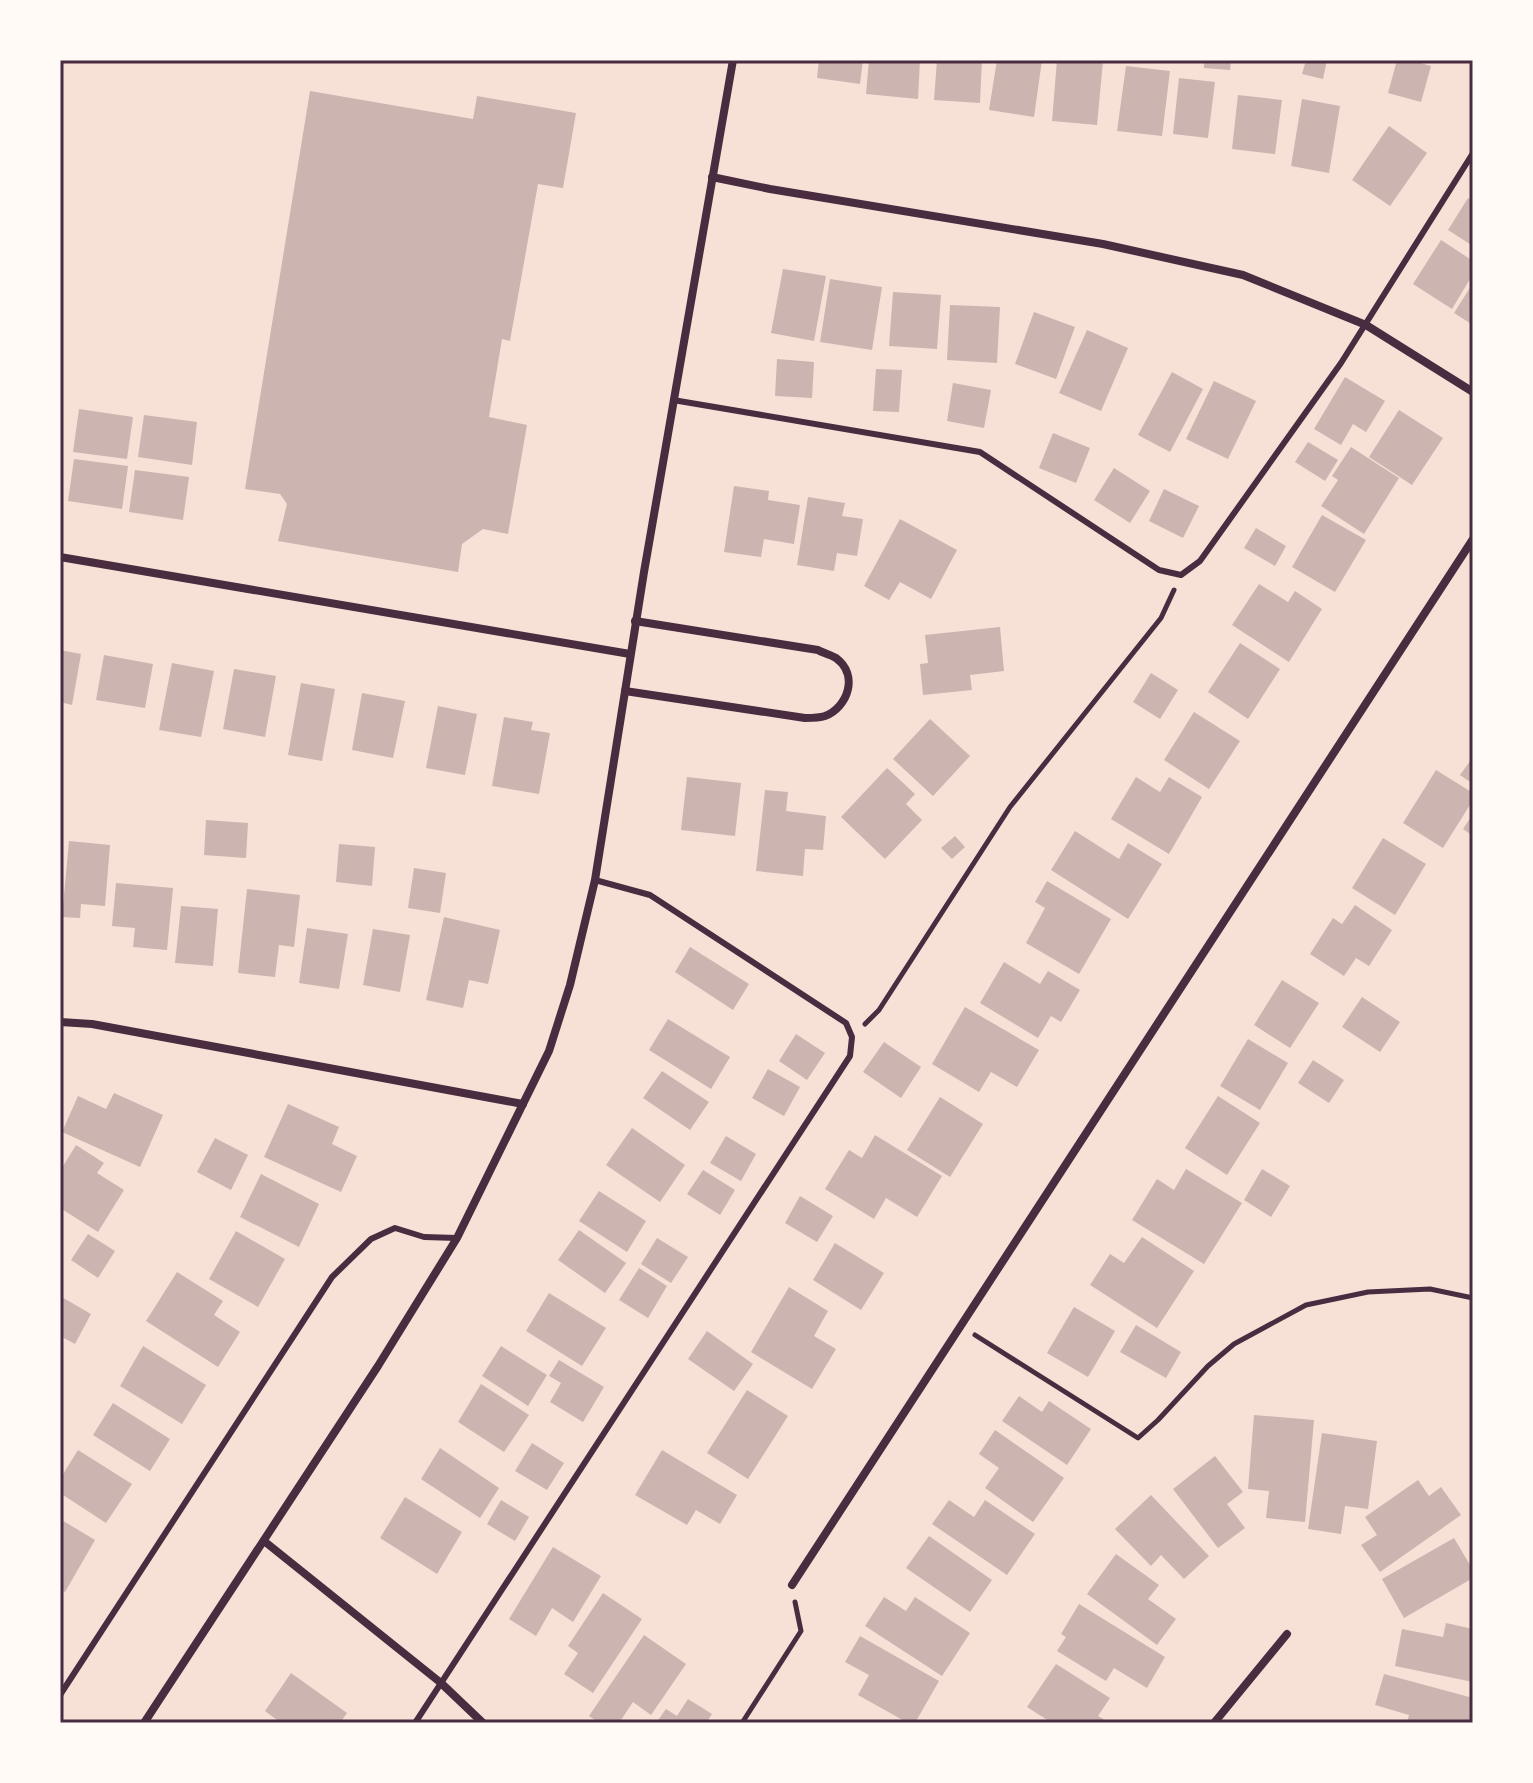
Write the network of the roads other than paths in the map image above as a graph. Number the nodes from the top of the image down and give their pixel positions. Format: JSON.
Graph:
{"nodes":[{"id":1,"x":733,"y":60,"type":"edge"},
{"id":2,"x":1473,"y":153,"type":"edge"},
{"id":3,"x":712,"y":177,"type":"junction"},
{"id":4,"x":1366,"y":325,"type":"junction"},
{"id":5,"x":1473,"y":392,"type":"edge"},
{"id":6,"x":673,"y":400,"type":"junction"},
{"id":7,"x":1473,"y":539,"type":"edge"},
{"id":8,"x":60,"y":557,"type":"edge"},
{"id":9,"x":635,"y":621,"type":"junction"},
{"id":10,"x":630,"y":654,"type":"junction"},
{"id":11,"x":625,"y":691,"type":"junction"},
{"id":12,"x":595,"y":880,"type":"junction"},
{"id":13,"x":60,"y":1022,"type":"edge"},
{"id":14,"x":523,"y":1104,"type":"junction"},
{"id":15,"x":457,"y":1238,"type":"junction"},
{"id":16,"x":264,"y":1541,"type":"junction"},
{"id":17,"x":792,"y":1585,"type":"road end"},
{"id":18,"x":1287,"y":1634,"type":"dead end"},
{"id":19,"x":441,"y":1683,"type":"junction"},
{"id":20,"x":60,"y":1695,"type":"edge"},
{"id":21,"x":144,"y":1723,"type":"edge"},
{"id":22,"x":415,"y":1723,"type":"edge"},
{"id":23,"x":483,"y":1723,"type":"edge"},
{"id":24,"x":1214,"y":1723,"type":"edge"}],
"edges":[{"from":1,"to":3,"type":"street"},
{"from":2,"to":4,"type":"lane"},
{"from":3,"to":4,"type":"street"},
{"from":3,"to":6,"type":"street"},
{"from":4,"to":5,"type":"street"},
{"from":4,"to":6,"type":"lane"},
{"from":6,"to":9,"type":"street"},
{"from":7,"to":17,"type":"street"},
{"from":8,"to":10,"type":"street"},
{"from":9,"to":10,"type":"street"},
{"from":9,"to":11,"type":"street"},
{"from":10,"to":11,"type":"street"},
{"from":11,"to":12,"type":"street"},
{"from":12,"to":14,"type":"street"},
{"from":12,"to":19,"type":"lane"},
{"from":13,"to":14,"type":"street"},
{"from":14,"to":15,"type":"street"},
{"from":15,"to":16,"type":"street"},
{"from":15,"to":20,"type":"lane"},
{"from":16,"to":19,"type":"street"},
{"from":16,"to":21,"type":"street"},
{"from":18,"to":24,"type":"street"},
{"from":19,"to":22,"type":"lane"},
{"from":19,"to":23,"type":"street"}]}
